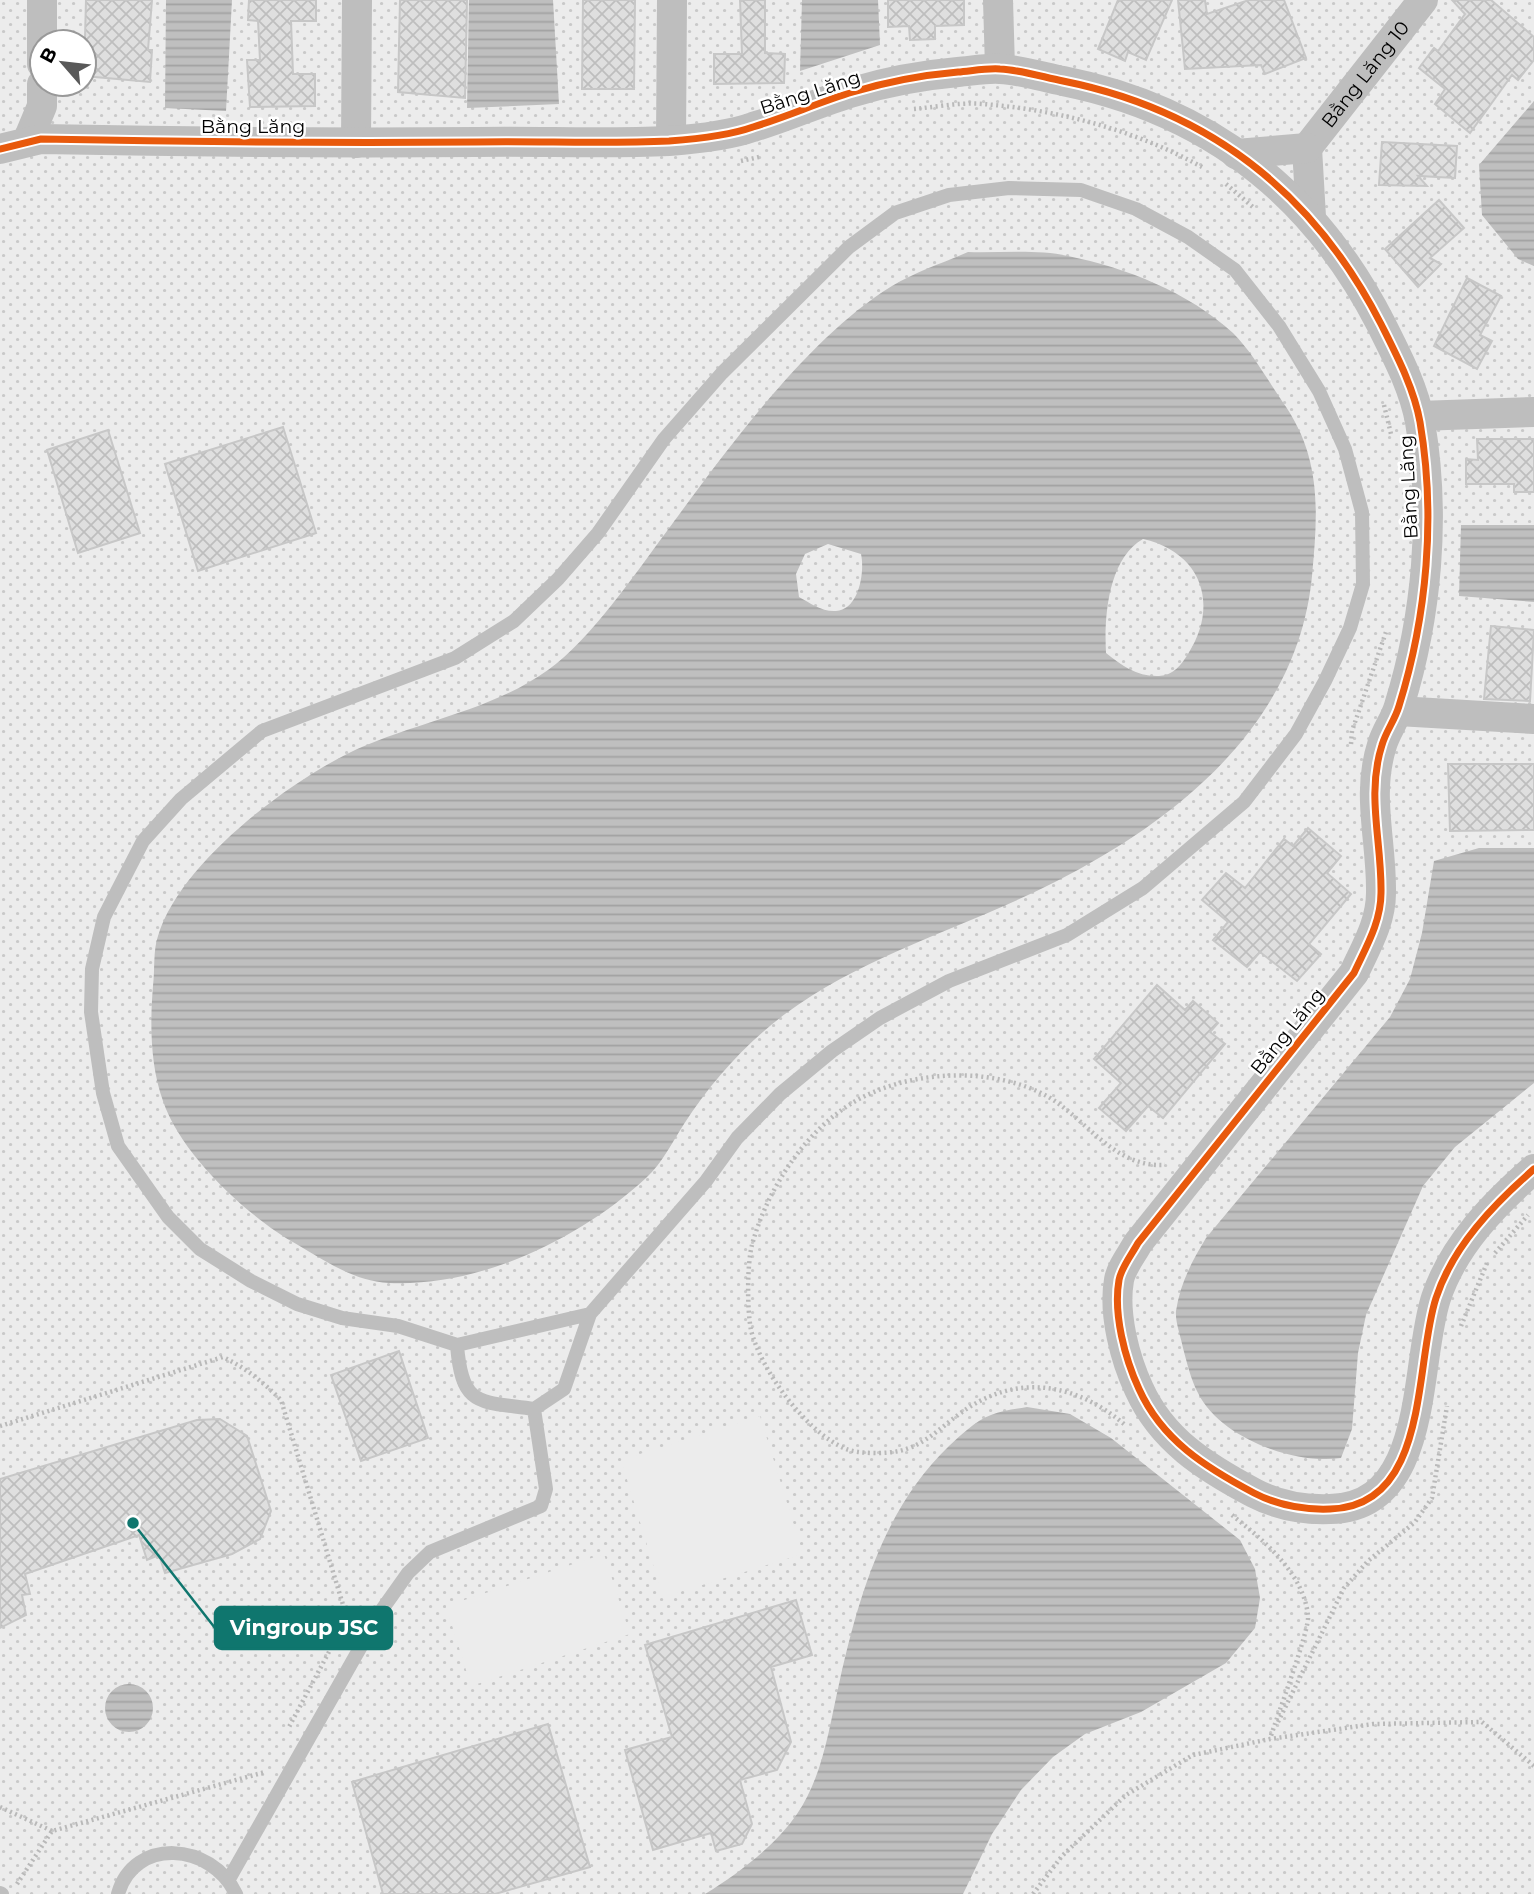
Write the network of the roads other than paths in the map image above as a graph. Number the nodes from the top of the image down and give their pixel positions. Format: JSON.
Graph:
{"nodes":[{"id":1,"x":42,"y":0,"type":"edge"},
{"id":2,"x":357,"y":0,"type":"edge"},
{"id":3,"x":672,"y":0,"type":"edge"},
{"id":4,"x":998,"y":0,"type":"edge"},
{"id":5,"x":1423,"y":0,"type":"edge"},
{"id":6,"x":42,"y":28,"type":"edge"},
{"id":7,"x":1000,"y":68,"type":"junction"},
{"id":8,"x":40,"y":98,"type":"edge"},
{"id":9,"x":43,"y":98,"type":"edge"},
{"id":10,"x":64,"y":140,"type":"junction"},
{"id":11,"x":671,"y":141,"type":"junction"},
{"id":12,"x":356,"y":143,"type":"junction"},
{"id":13,"x":14,"y":146,"type":"edge"},
{"id":14,"x":1307,"y":148,"type":"junction"},
{"id":15,"x":1226,"y":165,"type":"junction"},
{"id":16,"x":1311,"y":217,"type":"junction"},
{"id":17,"x":1534,"y":412,"type":"edge"},
{"id":18,"x":1419,"y":416,"type":"junction"},
{"id":19,"x":1398,"y":711,"type":"junction"},
{"id":20,"x":1534,"y":719,"type":"edge"},
{"id":21,"x":1534,"y":1170,"type":"edge"},
{"id":22,"x":590,"y":1314,"type":"junction"},
{"id":23,"x":457,"y":1345,"type":"junction"},
{"id":24,"x":534,"y":1409,"type":"junction"},
{"id":25,"x":229,"y":1880,"type":"junction"},
{"id":26,"x":118,"y":1894,"type":"edge"},
{"id":27,"x":236,"y":1894,"type":"edge"}],
"edges":[{"from":1,"to":6,"type":"street"},
{"from":2,"to":12,"type":"street"},
{"from":3,"to":11,"type":"street"},
{"from":4,"to":7,"type":"street"},
{"from":5,"to":14,"type":"street","name":"Bằng Lăng 10"},
{"from":7,"to":11,"type":"street","name":"Bằng Lăng"},
{"from":7,"to":15,"type":"street","name":"Bằng Lăng"},
{"from":8,"to":13,"type":"street"},
{"from":9,"to":10,"type":"street"},
{"from":10,"to":12,"type":"street","name":"Bằng Lăng"},
{"from":10,"to":13,"type":"street","name":"Bằng Lăng"},
{"from":11,"to":12,"type":"street","name":"Bằng Lăng"},
{"from":14,"to":15,"type":"street"},
{"from":14,"to":16,"type":"street"},
{"from":15,"to":16,"type":"street","name":"Bằng Lăng"},
{"from":16,"to":18,"type":"street","name":"Bằng Lăng"},
{"from":17,"to":18,"type":"street"},
{"from":18,"to":19,"type":"street","name":"Bằng Lăng"},
{"from":19,"to":20,"type":"street"},
{"from":19,"to":21,"type":"street","name":"Bằng Lăng"},
{"from":22,"to":23,"type":"lane"},
{"from":22,"to":23,"type":"lane"},
{"from":22,"to":24,"type":"lane"},
{"from":23,"to":24,"type":"lane"},
{"from":24,"to":25,"type":"lane"},
{"from":25,"to":26,"type":"lane"},
{"from":25,"to":27,"type":"lane"}]}
